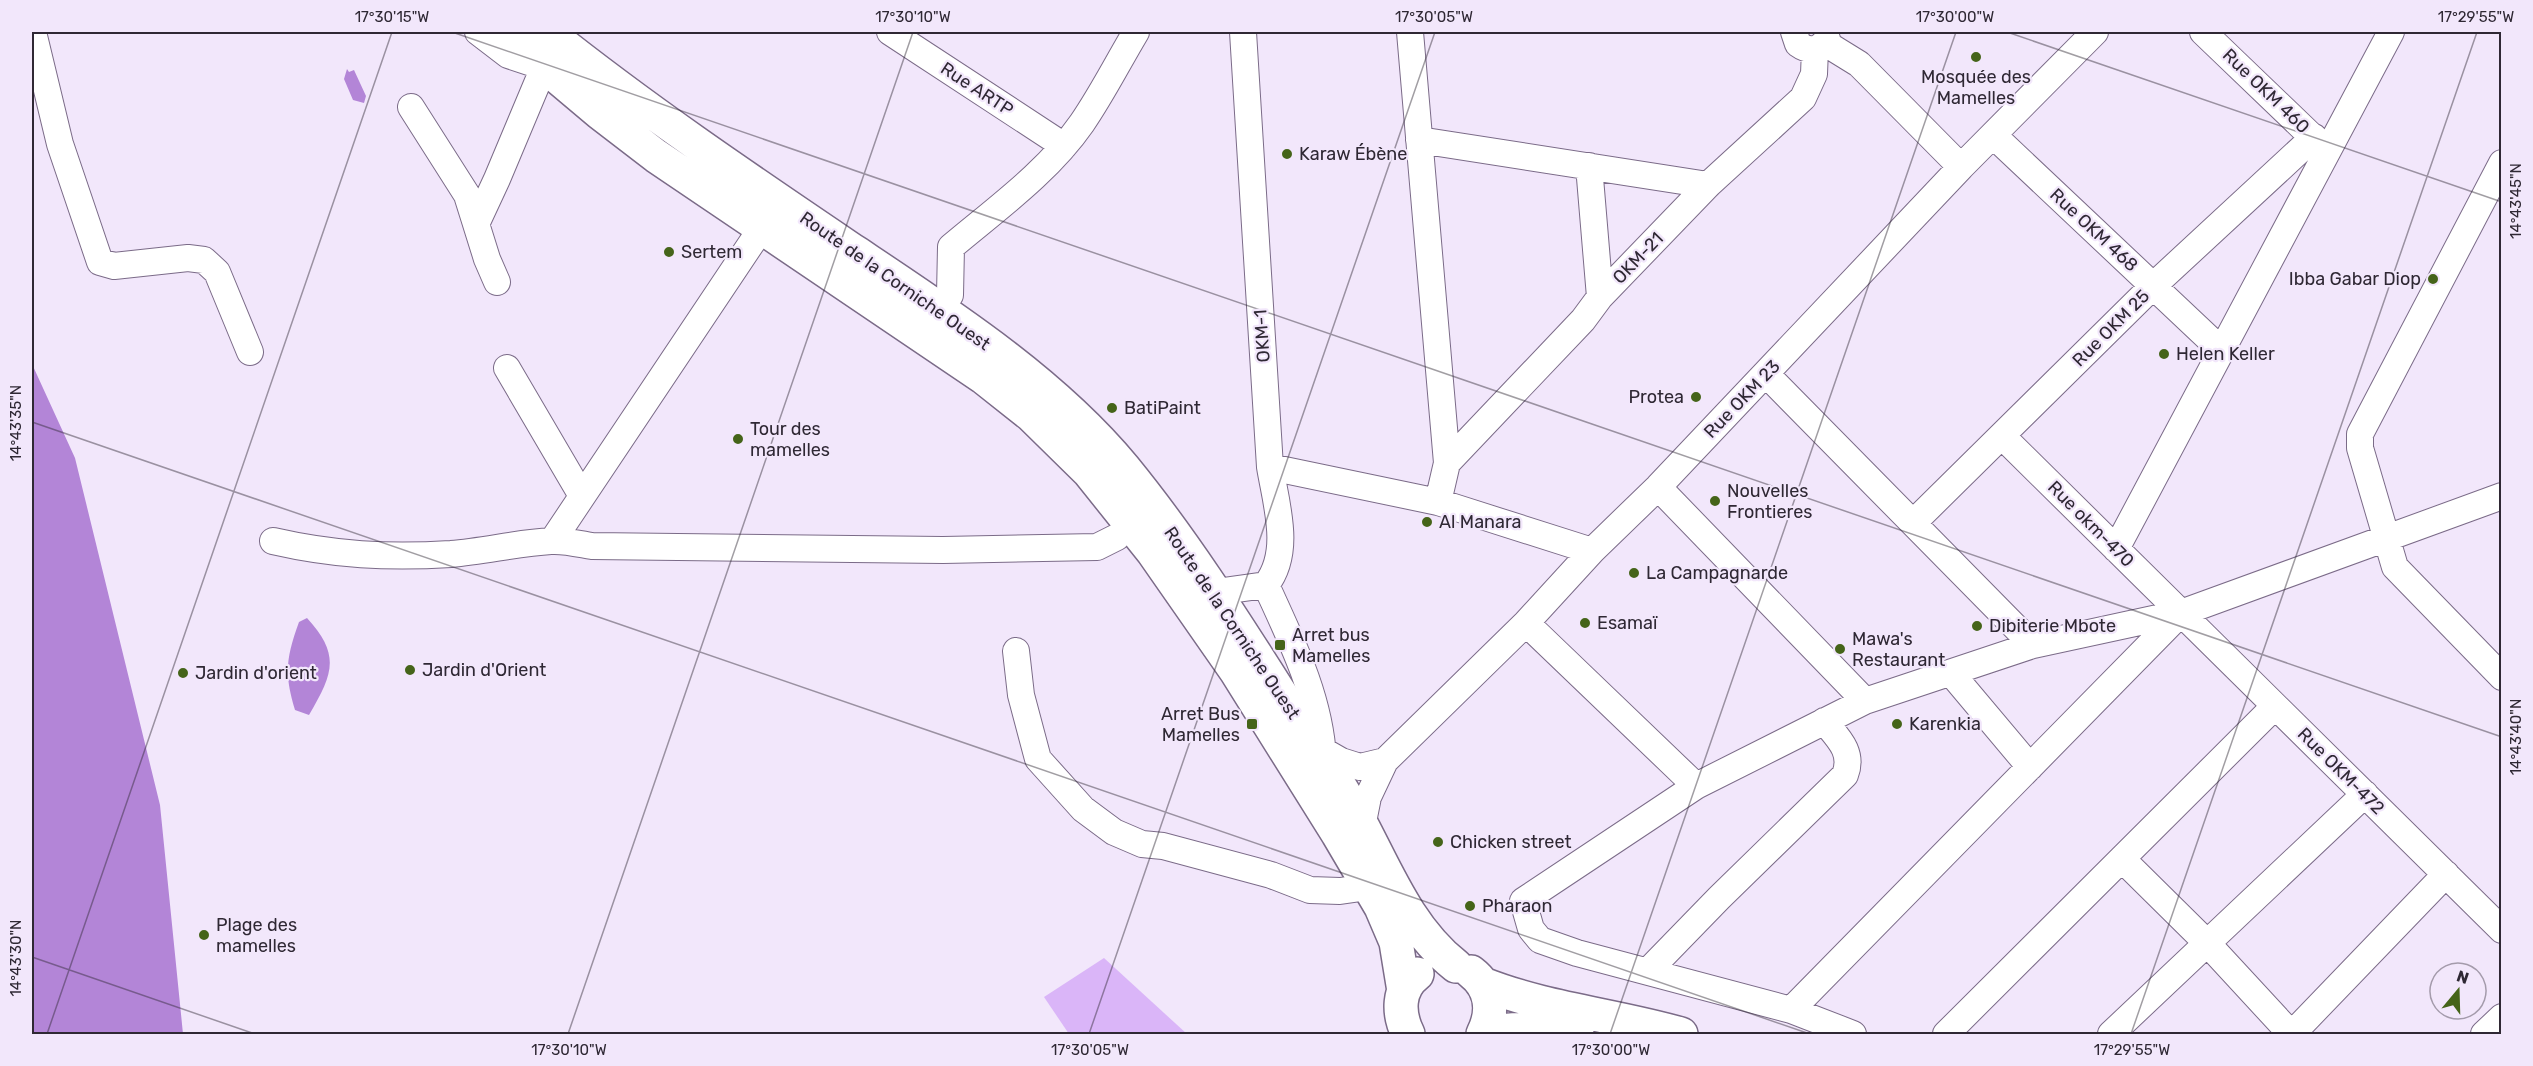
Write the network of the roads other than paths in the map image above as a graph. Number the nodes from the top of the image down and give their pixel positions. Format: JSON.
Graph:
{"nodes":[{"id":1,"x":33,"y":32,"type":"edge"},
{"id":2,"x":478,"y":32,"type":"edge"},
{"id":3,"x":504,"y":32,"type":"edge"},
{"id":4,"x":547,"y":32,"type":"edge"},
{"id":5,"x":890,"y":32,"type":"edge"},
{"id":6,"x":1136,"y":32,"type":"edge"},
{"id":7,"x":1243,"y":32,"type":"edge"},
{"id":8,"x":1410,"y":32,"type":"edge"},
{"id":9,"x":1790,"y":32,"type":"edge"},
{"id":10,"x":2095,"y":32,"type":"edge"},
{"id":11,"x":2203,"y":32,"type":"edge"},
{"id":12,"x":2391,"y":32,"type":"edge"},
{"id":13,"x":1823,"y":41,"type":"edge"},
{"id":14,"x":544,"y":67,"type":"junction"},
{"id":15,"x":411,"y":107,"type":"dead end"},
{"id":16,"x":1993,"y":135,"type":"junction"},
{"id":17,"x":1419,"y":140,"type":"junction"},
{"id":18,"x":2321,"y":144,"type":"junction"},
{"id":19,"x":1064,"y":146,"type":"junction"},
{"id":20,"x":2502,"y":163,"type":"edge"},
{"id":21,"x":1589,"y":166,"type":"junction"},
{"id":22,"x":1961,"y":167,"type":"junction"},
{"id":23,"x":1708,"y":185,"type":"junction"},
{"id":24,"x":477,"y":222,"type":"junction"},
{"id":25,"x":763,"y":226,"type":"junction"},
{"id":26,"x":497,"y":282,"type":"dead end"},
{"id":27,"x":2153,"y":286,"type":"junction"},
{"id":28,"x":1600,"y":297,"type":"junction"},
{"id":29,"x":938,"y":306,"type":"junction"},
{"id":30,"x":2222,"y":350,"type":"junction"},
{"id":31,"x":250,"y":352,"type":"dead end"},
{"id":32,"x":507,"y":369,"type":"dead end"},
{"id":33,"x":1766,"y":374,"type":"junction"},
{"id":34,"x":2002,"y":436,"type":"junction"},
{"id":35,"x":1447,"y":463,"type":"junction"},
{"id":36,"x":1270,"y":466,"type":"junction"},
{"id":37,"x":1658,"y":487,"type":"junction"},
{"id":38,"x":582,"y":496,"type":"junction"},
{"id":39,"x":2502,"y":496,"type":"edge"},
{"id":40,"x":1438,"y":502,"type":"junction"},
{"id":41,"x":1118,"y":522,"type":"junction"},
{"id":42,"x":1913,"y":524,"type":"junction"},
{"id":43,"x":2386,"y":538,"type":"junction"},
{"id":44,"x":553,"y":540,"type":"junction"},
{"id":45,"x":273,"y":541,"type":"dead end"},
{"id":46,"x":2116,"y":549,"type":"junction"},
{"id":47,"x":1592,"y":551,"type":"junction"},
{"id":48,"x":1266,"y":585,"type":"junction"},
{"id":49,"x":1216,"y":592,"type":"junction"},
{"id":50,"x":2181,"y":613,"type":"junction"},
{"id":51,"x":1526,"y":623,"type":"junction"},
{"id":52,"x":2033,"y":645,"type":"junction"},
{"id":53,"x":1016,"y":651,"type":"dead end"},
{"id":54,"x":1951,"y":673,"type":"junction"},
{"id":55,"x":2502,"y":677,"type":"edge"},
{"id":56,"x":1865,"y":701,"type":"junction"},
{"id":57,"x":2275,"y":706,"type":"junction"},
{"id":58,"x":1824,"y":721,"type":"junction"},
{"id":59,"x":1319,"y":752,"type":"junction"},
{"id":60,"x":1385,"y":761,"type":"junction"},
{"id":61,"x":2030,"y":767,"type":"junction"},
{"id":62,"x":1696,"y":786,"type":"junction"},
{"id":63,"x":2365,"y":794,"type":"junction"},
{"id":64,"x":1362,"y":827,"type":"junction"},
{"id":65,"x":2122,"y":858,"type":"junction"},
{"id":66,"x":2446,"y":874,"type":"junction"},
{"id":67,"x":1368,"y":887,"type":"junction"},
{"id":68,"x":2497,"y":917,"type":"edge"},
{"id":69,"x":2208,"y":943,"type":"junction"},
{"id":70,"x":1456,"y":966,"type":"junction"},
{"id":71,"x":1649,"y":970,"type":"junction"},
{"id":72,"x":1483,"y":984,"type":"junction"},
{"id":73,"x":1404,"y":991,"type":"junction"},
{"id":74,"x":1791,"y":1010,"type":"junction"},
{"id":75,"x":2502,"y":1017,"type":"edge"},
{"id":76,"x":1484,"y":1034,"type":"edge"},
{"id":77,"x":1408,"y":1035,"type":"edge"},
{"id":78,"x":1577,"y":1035,"type":"edge"},
{"id":79,"x":1681,"y":1035,"type":"edge"},
{"id":80,"x":1853,"y":1035,"type":"edge"},
{"id":81,"x":1946,"y":1035,"type":"edge"},
{"id":82,"x":2111,"y":1035,"type":"edge"},
{"id":83,"x":2292,"y":1035,"type":"edge"},
{"id":84,"x":2484,"y":1035,"type":"edge"}],
"edges":[{"from":1,"to":31,"type":"street"},
{"from":2,"to":14,"type":"street"},
{"from":3,"to":14,"type":"highway","name":"Route de la Corniche Ouest"},
{"from":4,"to":29,"type":"highway","name":"Route de la Corniche Ouest"},
{"from":5,"to":19,"type":"street","name":"Rue ARTP"},
{"from":6,"to":19,"type":"street"},
{"from":7,"to":36,"type":"street","name":"OKM-1"},
{"from":8,"to":17,"type":"street"},
{"from":9,"to":13,"type":"street"},
{"from":10,"to":16,"type":"street","name":"Rue OKM 23"},
{"from":11,"to":18,"type":"street","name":"Rue OKM 460"},
{"from":12,"to":18,"type":"street"},
{"from":13,"to":22,"type":"street"},
{"from":13,"to":23,"type":"street","name":"OKM-21"},
{"from":14,"to":24,"type":"street"},
{"from":14,"to":25,"type":"highway","name":"Route de la Corniche Ouest"},
{"from":15,"to":24,"type":"street"},
{"from":16,"to":22,"type":"street","name":"Rue OKM 23"},
{"from":16,"to":27,"type":"street","name":"Rue OKM 468"},
{"from":17,"to":21,"type":"street"},
{"from":17,"to":35,"type":"street"},
{"from":18,"to":27,"type":"street","name":"Rue OKM 25"},
{"from":18,"to":30,"type":"street"},
{"from":19,"to":29,"type":"street"},
{"from":20,"to":43,"type":"street"},
{"from":21,"to":23,"type":"street"},
{"from":21,"to":28,"type":"street"},
{"from":22,"to":33,"type":"street","name":"Rue OKM 23"},
{"from":23,"to":28,"type":"street","name":"OKM-21"},
{"from":24,"to":26,"type":"street"},
{"from":25,"to":38,"type":"street"},
{"from":25,"to":41,"type":"highway","name":"Route de la Corniche Ouest"},
{"from":27,"to":30,"type":"street","name":"Rue OKM 468"},
{"from":27,"to":34,"type":"street","name":"Rue OKM 25"},
{"from":28,"to":35,"type":"street","name":"OKM-21"},
{"from":29,"to":49,"type":"highway","name":"Route de la Corniche Ouest"},
{"from":30,"to":46,"type":"street"},
{"from":32,"to":38,"type":"street"},
{"from":33,"to":37,"type":"street","name":"Rue OKM 23"},
{"from":33,"to":42,"type":"street"},
{"from":34,"to":42,"type":"street","name":"Rue OKM 25"},
{"from":34,"to":46,"type":"street","name":"Rue okm-470"},
{"from":35,"to":40,"type":"street"},
{"from":36,"to":40,"type":"street"},
{"from":36,"to":48,"type":"street","name":"OKM-1"},
{"from":37,"to":47,"type":"street","name":"Rue OKM 23"},
{"from":37,"to":56,"type":"street"},
{"from":38,"to":44,"type":"street"},
{"from":39,"to":43,"type":"street"},
{"from":40,"to":47,"type":"street"},
{"from":41,"to":44,"type":"street"},
{"from":41,"to":67,"type":"highway","name":"Route de la Corniche Ouest"},
{"from":42,"to":52,"type":"street"},
{"from":43,"to":50,"type":"street"},
{"from":43,"to":55,"type":"street"},
{"from":44,"to":45,"type":"street"},
{"from":46,"to":50,"type":"street","name":"Rue okm-470"},
{"from":47,"to":51,"type":"street","name":"Rue OKM 23"},
{"from":48,"to":49,"type":"street"},
{"from":48,"to":59,"type":"street"},
{"from":49,"to":59,"type":"highway","name":"Route de la Corniche Ouest"},
{"from":50,"to":52,"type":"street"},
{"from":50,"to":57,"type":"street","name":"Rue OKM-472"},
{"from":50,"to":61,"type":"street"},
{"from":51,"to":60,"type":"street","name":"Rue OKM 23"},
{"from":51,"to":62,"type":"street"},
{"from":52,"to":54,"type":"street"},
{"from":53,"to":67,"type":"street"},
{"from":54,"to":56,"type":"street"},
{"from":54,"to":61,"type":"street"},
{"from":56,"to":58,"type":"street"},
{"from":57,"to":63,"type":"street","name":"Rue OKM-472"},
{"from":57,"to":65,"type":"street"},
{"from":58,"to":62,"type":"street"},
{"from":58,"to":71,"type":"street"},
{"from":59,"to":60,"type":"street"},
{"from":59,"to":64,"type":"highway","name":"Route de la Corniche Ouest"},
{"from":60,"to":64,"type":"street"},
{"from":61,"to":74,"type":"street"},
{"from":62,"to":71,"type":"street"},
{"from":63,"to":66,"type":"street","name":"Rue OKM-472"},
{"from":63,"to":69,"type":"street"},
{"from":64,"to":70,"type":"highway","name":"Route de la Corniche Ouest"},
{"from":65,"to":69,"type":"street"},
{"from":65,"to":81,"type":"street"},
{"from":66,"to":68,"type":"street","name":"Rue OKM-472"},
{"from":66,"to":83,"type":"street"},
{"from":67,"to":73,"type":"highway","name":"Route de la Corniche Ouest"},
{"from":69,"to":82,"type":"street"},
{"from":69,"to":83,"type":"street"},
{"from":70,"to":72,"type":"highway","name":"Route de la Corniche Ouest"},
{"from":70,"to":73,"type":"highway"},
{"from":71,"to":74,"type":"street"},
{"from":72,"to":76,"type":"highway"},
{"from":72,"to":79,"type":"highway"},
{"from":73,"to":77,"type":"highway","name":"Route de la Corniche Ouest"},
{"from":74,"to":80,"type":"street"},
{"from":75,"to":84,"type":"street"},
{"from":76,"to":78,"type":"highway"}]}
